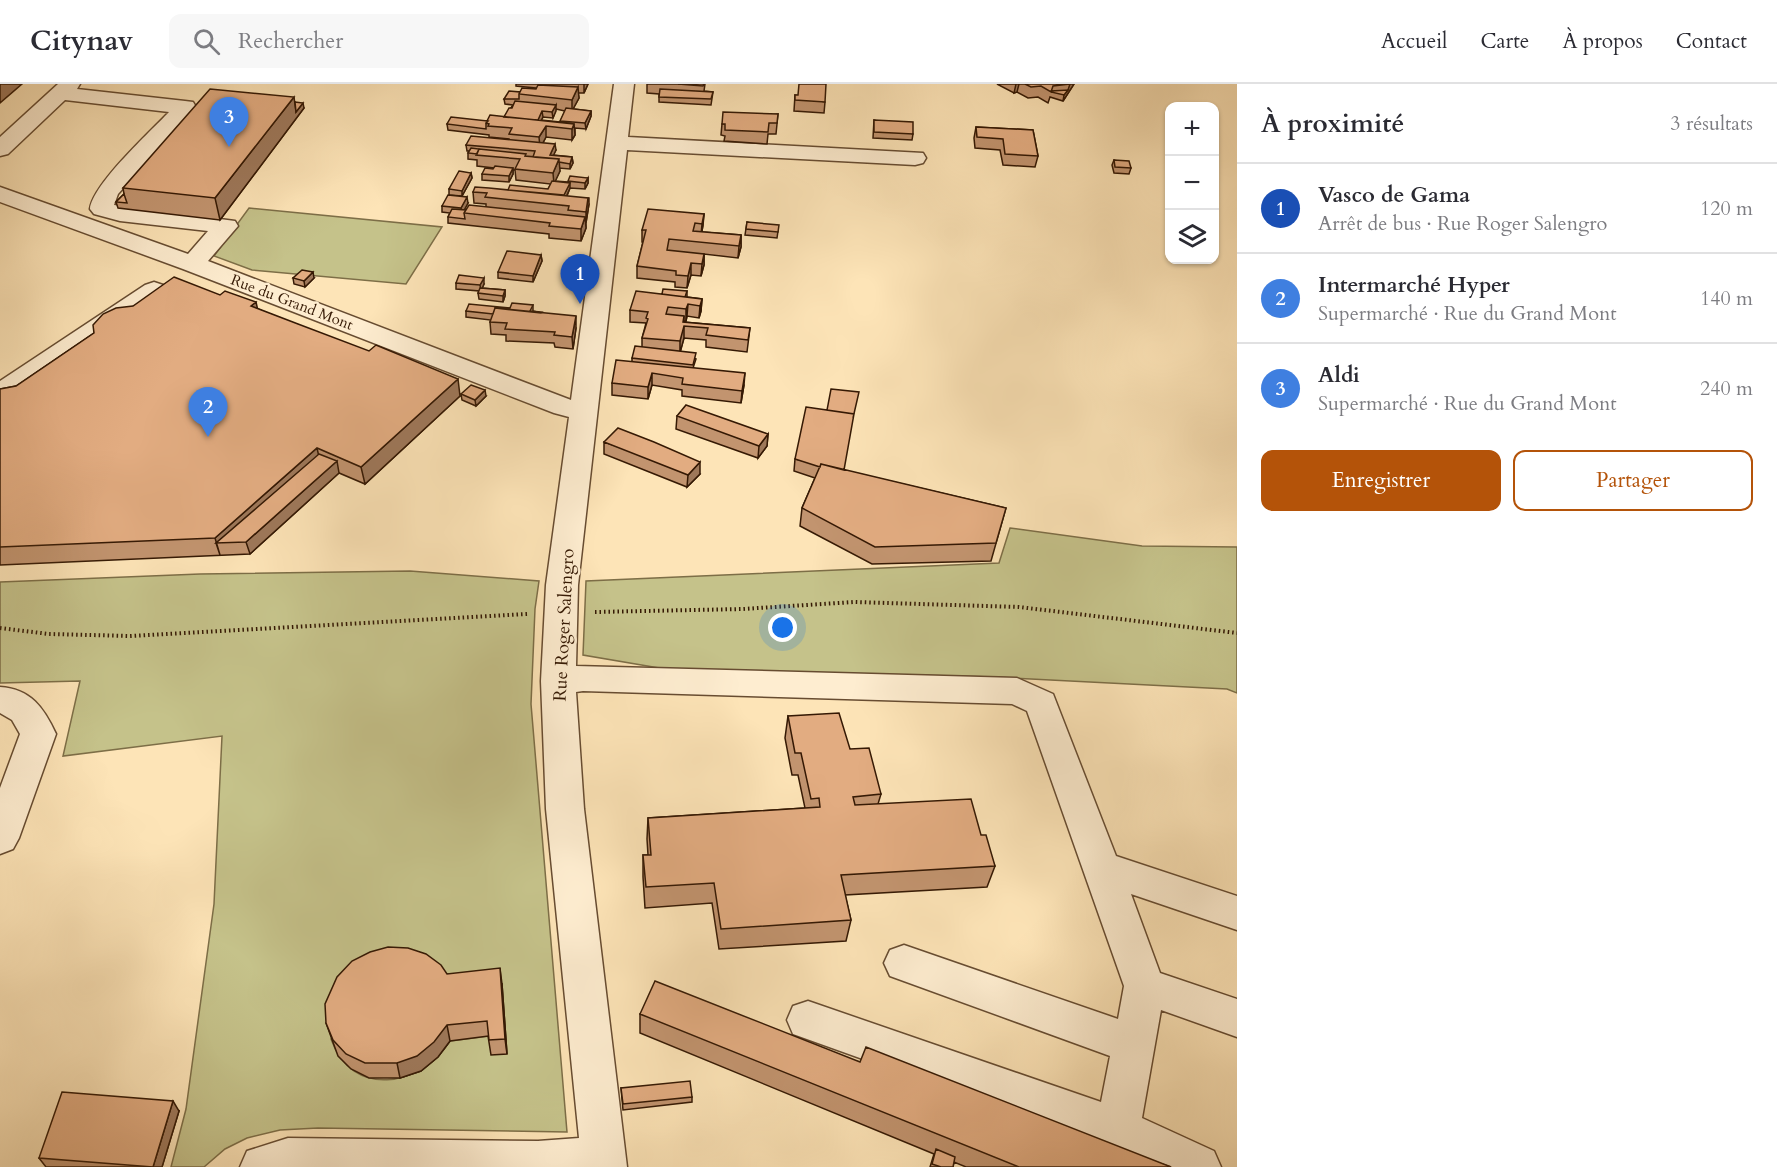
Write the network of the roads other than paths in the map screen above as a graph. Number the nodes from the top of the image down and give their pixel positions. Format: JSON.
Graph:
{"nodes":[{"id":1,"x":624,"y":84,"type":"edge"},
{"id":2,"x":65,"y":89,"type":"edge"},
{"id":3,"x":617,"y":143,"type":"junction"},
{"id":4,"x":0,"y":149,"type":"edge"},
{"id":5,"x":915,"y":158,"type":"dead end"},
{"id":6,"x":0,"y":194,"type":"edge"},
{"id":7,"x":192,"y":264,"type":"junction"},
{"id":8,"x":154,"y":290,"type":"edge"},
{"id":9,"x":0,"y":394,"type":"edge"},
{"id":10,"x":584,"y":411,"type":"junction"},
{"id":11,"x":558,"y":681,"type":"junction"},
{"id":12,"x":0,"y":700,"type":"edge"},
{"id":13,"x":0,"y":838,"type":"edge"},
{"id":14,"x":1102,"y":868,"type":"junction"},
{"id":15,"x":1237,"y":913,"type":"edge"},
{"id":16,"x":904,"y":963,"type":"dead end"},
{"id":17,"x":1145,"y":986,"type":"junction"},
{"id":18,"x":1237,"y":1018,"type":"edge"},
{"id":19,"x":808,"y":1020,"type":"dead end"},
{"id":20,"x":1134,"y":1045,"type":"junction"},
{"id":21,"x":1118,"y":1129,"type":"junction"},
{"id":22,"x":603,"y":1163,"type":"edge"},
{"id":23,"x":262,"y":1167,"type":"edge"},
{"id":24,"x":1198,"y":1167,"type":"edge"}],
"edges":[{"from":1,"to":3,"type":"street","name":"Rue Roger Salengro"},
{"from":2,"to":4,"type":"street"},
{"from":2,"to":7,"type":"street"},
{"from":3,"to":5,"type":"street"},
{"from":3,"to":10,"type":"street","name":"Rue Roger Salengro"},
{"from":6,"to":7,"type":"street","name":"Rue du Grand Mont"},
{"from":7,"to":10,"type":"street","name":"Rue du Grand Mont"},
{"from":8,"to":9,"type":"street"},
{"from":10,"to":11,"type":"street","name":"Rue Roger Salengro"},
{"from":11,"to":14,"type":"street"},
{"from":11,"to":22,"type":"street","name":"Rue Roger Salengro"},
{"from":12,"to":13,"type":"street"},
{"from":14,"to":15,"type":"street"},
{"from":14,"to":17,"type":"street"},
{"from":16,"to":20,"type":"street"},
{"from":17,"to":18,"type":"street"},
{"from":17,"to":20,"type":"street"},
{"from":19,"to":21,"type":"street"},
{"from":20,"to":21,"type":"street"},
{"from":21,"to":24,"type":"street"},
{"from":22,"to":23,"type":"street"}]}
